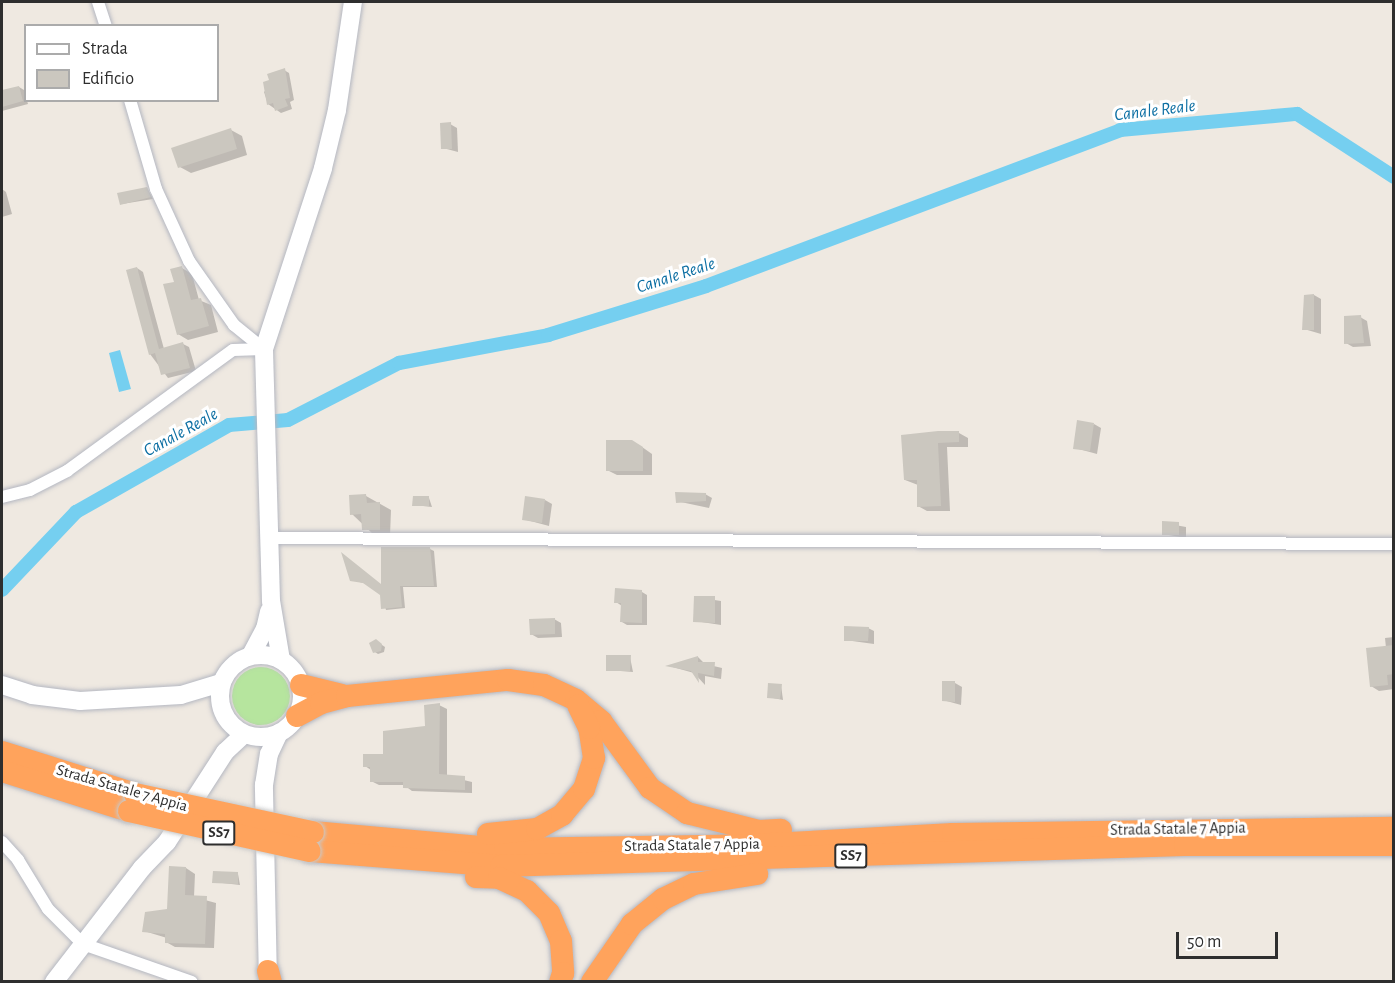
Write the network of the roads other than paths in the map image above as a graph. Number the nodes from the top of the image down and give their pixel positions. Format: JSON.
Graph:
{"nodes":[{"id":1,"x":98,"y":2,"type":"edge"},
{"id":2,"x":353,"y":2,"type":"edge"},
{"id":3,"x":105,"y":24,"type":"edge"},
{"id":4,"x":131,"y":102,"type":"edge"},
{"id":5,"x":264,"y":349,"type":"junction"},
{"id":6,"x":2,"y":497,"type":"edge"},
{"id":7,"x":268,"y":538,"type":"junction"},
{"id":8,"x":1394,"y":544,"type":"edge"},
{"id":9,"x":271,"y":600,"type":"junction"},
{"id":10,"x":251,"y":655,"type":"junction"},
{"id":11,"x":281,"y":660,"type":"junction"},
{"id":12,"x":221,"y":683,"type":"junction"},
{"id":13,"x":2,"y":685,"type":"edge"},
{"id":14,"x":301,"y":685,"type":"junction"},
{"id":15,"x":181,"y":695,"type":"junction"},
{"id":16,"x":347,"y":696,"type":"junction"},
{"id":17,"x":576,"y":700,"type":"junction"},
{"id":18,"x":297,"y":716,"type":"junction"},
{"id":19,"x":236,"y":726,"type":"junction"},
{"id":20,"x":279,"y":733,"type":"junction"},
{"id":21,"x":2,"y":752,"type":"edge"},
{"id":22,"x":2,"y":771,"type":"edge"},
{"id":23,"x":264,"y":785,"type":"junction"},
{"id":24,"x":132,"y":803,"type":"junction"},
{"id":25,"x":1394,"y":828,"type":"edge"},
{"id":26,"x":953,"y":834,"type":"junction"},
{"id":27,"x":2,"y":842,"type":"edge"},
{"id":28,"x":311,"y":842,"type":"junction"},
{"id":29,"x":1394,"y":845,"type":"edge"},
{"id":30,"x":933,"y":852,"type":"junction"},
{"id":31,"x":83,"y":944,"type":"junction"},
{"id":32,"x":269,"y":978,"type":"edge"},
{"id":33,"x":54,"y":981,"type":"edge"},
{"id":34,"x":192,"y":981,"type":"edge"},
{"id":35,"x":560,"y":981,"type":"edge"},
{"id":36,"x":592,"y":981,"type":"edge"}],
"edges":[{"from":1,"to":3,"type":"street"},
{"from":2,"to":5,"type":"street"},
{"from":4,"to":5,"type":"street"},
{"from":5,"to":6,"type":"street"},
{"from":5,"to":7,"type":"street"},
{"from":7,"to":8,"type":"street"},
{"from":7,"to":9,"type":"street"},
{"from":9,"to":10,"type":"street"},
{"from":9,"to":11,"type":"street"},
{"from":10,"to":11,"type":"street"},
{"from":10,"to":12,"type":"street"},
{"from":11,"to":14,"type":"street"},
{"from":12,"to":15,"type":"street"},
{"from":12,"to":19,"type":"street"},
{"from":13,"to":15,"type":"street"},
{"from":14,"to":16,"type":"highway"},
{"from":14,"to":18,"type":"street"},
{"from":15,"to":19,"type":"street"},
{"from":16,"to":17,"type":"highway"},
{"from":16,"to":18,"type":"highway"},
{"from":17,"to":26,"type":"highway"},
{"from":17,"to":28,"type":"highway"},
{"from":18,"to":20,"type":"street"},
{"from":19,"to":20,"type":"street"},
{"from":19,"to":23,"type":"street"},
{"from":19,"to":31,"type":"street"},
{"from":20,"to":23,"type":"street"},
{"from":21,"to":24,"type":"highway","name":"Strada Statale 7 Appia","number":"SS7"},
{"from":22,"to":24,"type":"highway","name":"Strada Statale 7 Appia","number":"SS7"},
{"from":23,"to":32,"type":"street"},
{"from":24,"to":28,"type":"highway","name":"Strada Statale 7 Appia","number":"SS7","bridge":true},
{"from":25,"to":26,"type":"highway","name":"Strada Statale 7 Appia","number":"SS7"},
{"from":26,"to":28,"type":"highway","name":"Strada Statale 7 Appia","number":"SS7"},
{"from":27,"to":31,"type":"street"},
{"from":28,"to":30,"type":"highway","name":"Strada Statale 7 Appia","number":"SS7"},
{"from":28,"to":35,"type":"highway"},
{"from":29,"to":30,"type":"highway","name":"Strada Statale 7 Appia","number":"SS7"},
{"from":30,"to":36,"type":"highway"},
{"from":31,"to":33,"type":"street"},
{"from":31,"to":34,"type":"street"}]}
